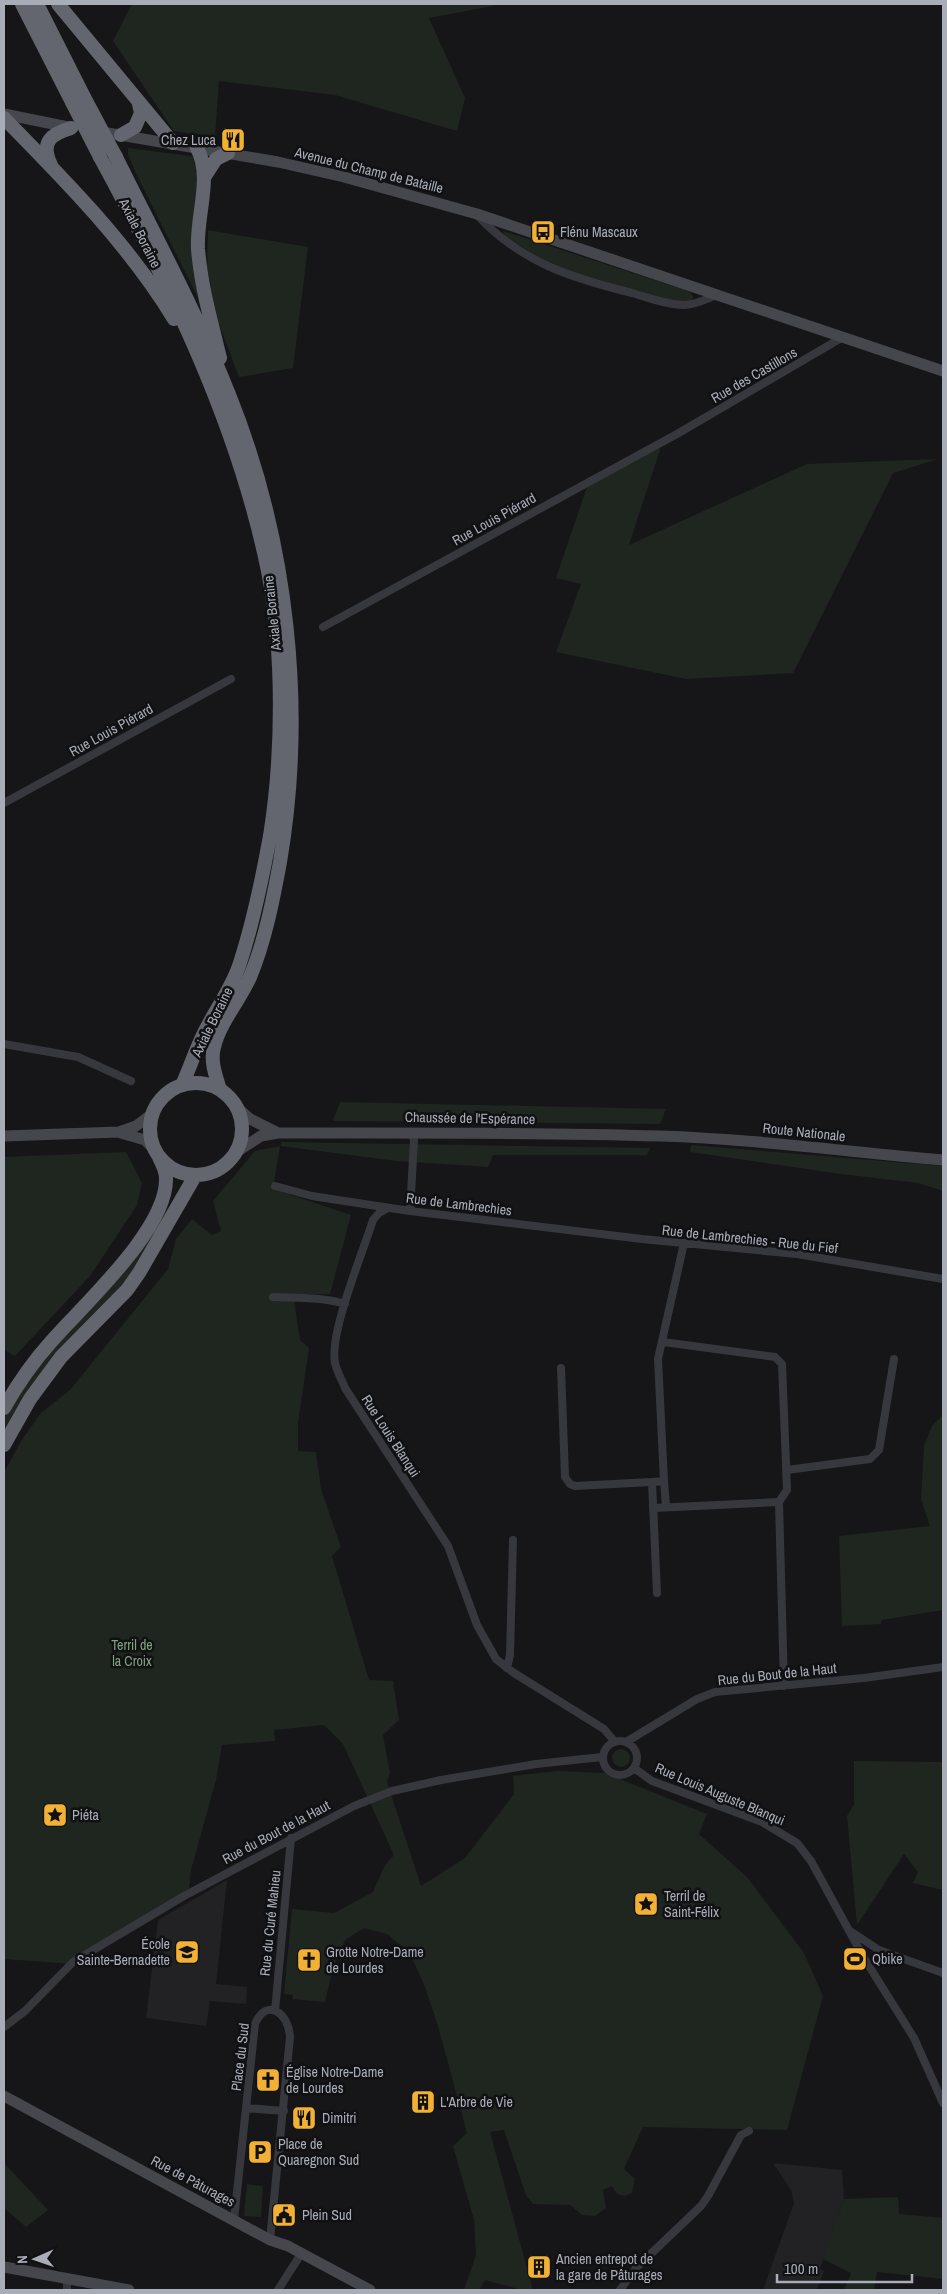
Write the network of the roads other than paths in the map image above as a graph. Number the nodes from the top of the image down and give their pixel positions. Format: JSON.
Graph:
{"nodes":[{"id":1,"x":22,"y":4,"type":"edge"},
{"id":2,"x":38,"y":4,"type":"edge"},
{"id":3,"x":58,"y":4,"type":"edge"},
{"id":4,"x":78,"y":99,"type":"junction"},
{"id":5,"x":139,"y":104,"type":"junction"},
{"id":6,"x":4,"y":114,"type":"edge"},
{"id":7,"x":4,"y":118,"type":"edge"},
{"id":8,"x":71,"y":128,"type":"junction"},
{"id":9,"x":121,"y":135,"type":"junction"},
{"id":10,"x":173,"y":143,"type":"junction"},
{"id":11,"x":197,"y":148,"type":"junction"},
{"id":12,"x":228,"y":153,"type":"junction"},
{"id":13,"x":52,"y":166,"type":"junction"},
{"id":14,"x":205,"y":176,"type":"junction"},
{"id":15,"x":477,"y":214,"type":"junction"},
{"id":16,"x":717,"y":295,"type":"junction"},
{"id":17,"x":843,"y":337,"type":"junction"},
{"id":18,"x":205,"y":370,"type":"junction"},
{"id":19,"x":942,"y":370,"type":"edge"},
{"id":20,"x":230,"y":397,"type":"junction"},
{"id":21,"x":677,"y":434,"type":"joint"},
{"id":22,"x":323,"y":627,"type":"dead end"},
{"id":23,"x":231,"y":679,"type":"dead end"},
{"id":24,"x":4,"y":803,"type":"edge"},
{"id":25,"x":4,"y":1044,"type":"edge"},
{"id":26,"x":130,"y":1081,"type":"dead end"},
{"id":27,"x":182,"y":1085,"type":"junction"},
{"id":28,"x":220,"y":1090,"type":"junction"},
{"id":29,"x":234,"y":1105,"type":"junction"},
{"id":30,"x":152,"y":1113,"type":"junction"},
{"id":31,"x":119,"y":1132,"type":"junction"},
{"id":32,"x":278,"y":1132,"type":"junction"},
{"id":33,"x":412,"y":1133,"type":"junction"},
{"id":34,"x":4,"y":1136,"type":"edge"},
{"id":35,"x":661,"y":1136,"type":"joint"},
{"id":36,"x":236,"y":1152,"type":"junction"},
{"id":37,"x":156,"y":1153,"type":"junction"},
{"id":38,"x":943,"y":1160,"type":"edge"},
{"id":39,"x":195,"y":1176,"type":"junction"},
{"id":40,"x":275,"y":1186,"type":"dead end"},
{"id":41,"x":388,"y":1208,"type":"junction"},
{"id":42,"x":410,"y":1211,"type":"junction"},
{"id":43,"x":642,"y":1239,"type":"joint"},
{"id":44,"x":684,"y":1243,"type":"junction"},
{"id":45,"x":943,"y":1279,"type":"edge"},
{"id":46,"x":274,"y":1297,"type":"dead end"},
{"id":47,"x":345,"y":1304,"type":"junction"},
{"id":48,"x":663,"y":1342,"type":"junction"},
{"id":49,"x":894,"y":1359,"type":"dead end"},
{"id":50,"x":561,"y":1368,"type":"dead end"},
{"id":51,"x":4,"y":1408,"type":"edge"},
{"id":52,"x":4,"y":1444,"type":"edge"},
{"id":53,"x":787,"y":1470,"type":"junction"},
{"id":54,"x":664,"y":1481,"type":"junction"},
{"id":55,"x":652,"y":1482,"type":"junction"},
{"id":56,"x":779,"y":1502,"type":"junction"},
{"id":57,"x":666,"y":1507,"type":"junction"},
{"id":58,"x":654,"y":1508,"type":"junction"},
{"id":59,"x":513,"y":1540,"type":"dead end"},
{"id":60,"x":657,"y":1593,"type":"dead end"},
{"id":61,"x":943,"y":1667,"type":"edge"},
{"id":62,"x":507,"y":1668,"type":"junction"},
{"id":63,"x":784,"y":1686,"type":"junction"},
{"id":64,"x":615,"y":1742,"type":"junction"},
{"id":65,"x":626,"y":1742,"type":"junction"},
{"id":66,"x":602,"y":1757,"type":"junction"},
{"id":67,"x":634,"y":1768,"type":"junction"},
{"id":68,"x":291,"y":1838,"type":"junction"},
{"id":69,"x":849,"y":1930,"type":"junction"},
{"id":70,"x":943,"y":1972,"type":"edge"},
{"id":71,"x":275,"y":2011,"type":"junction"},
{"id":72,"x":4,"y":2027,"type":"edge"},
{"id":73,"x":4,"y":2096,"type":"edge"},
{"id":74,"x":943,"y":2103,"type":"edge"},
{"id":75,"x":246,"y":2108,"type":"junction"},
{"id":76,"x":284,"y":2111,"type":"junction"},
{"id":77,"x":749,"y":2132,"type":"dead end"},
{"id":78,"x":234,"y":2220,"type":"junction"},
{"id":79,"x":270,"y":2240,"type":"junction"},
{"id":80,"x":301,"y":2254,"type":"junction"},
{"id":81,"x":4,"y":2266,"type":"edge"},
{"id":82,"x":67,"y":2278,"type":"junction"},
{"id":83,"x":67,"y":2290,"type":"edge"},
{"id":84,"x":130,"y":2290,"type":"edge"},
{"id":85,"x":278,"y":2290,"type":"edge"},
{"id":86,"x":370,"y":2290,"type":"edge"},
{"id":87,"x":620,"y":2290,"type":"edge"}],
"edges":[{"from":1,"to":4,"type":"highway"},
{"from":2,"to":4,"type":"highway"},
{"from":3,"to":5,"type":"highway"},
{"from":4,"to":18,"type":"highway","name":"Axiale Boraine","bridge":true},
{"from":4,"to":20,"type":"highway","name":"Axiale Boraine","bridge":true},
{"from":5,"to":9,"type":"highway"},
{"from":5,"to":10,"type":"highway"},
{"from":6,"to":8,"type":"street","name":"Avenue du Champ de Bataille"},
{"from":7,"to":13,"type":"highway"},
{"from":8,"to":9,"type":"street","name":"Avenue du Champ de Bataille"},
{"from":8,"to":13,"type":"highway"},
{"from":9,"to":10,"type":"street","name":"Avenue du Champ de Bataille"},
{"from":10,"to":11,"type":"street","name":"Avenue du Champ de Bataille"},
{"from":11,"to":12,"type":"street","name":"Avenue du Champ de Bataille"},
{"from":11,"to":14,"type":"highway"},
{"from":12,"to":14,"type":"highway"},
{"from":12,"to":15,"type":"street","name":"Avenue du Champ de Bataille"},
{"from":13,"to":18,"type":"highway"},
{"from":14,"to":20,"type":"highway"},
{"from":15,"to":16,"type":"street","name":"Avenue du Champ de Bataille"},
{"from":15,"to":16,"type":"street"},
{"from":16,"to":17,"type":"street","name":"Avenue du Champ de Bataille"},
{"from":17,"to":19,"type":"street","name":"Avenue du Champ de Bataille"},
{"from":17,"to":21,"type":"street","name":"Rue des Castillons"},
{"from":18,"to":27,"type":"highway","name":"Axiale Boraine"},
{"from":20,"to":28,"type":"highway","name":"Axiale Boraine"},
{"from":21,"to":22,"type":"street","name":"Rue Louis Piérard"},
{"from":23,"to":24,"type":"street","name":"Rue Louis Piérard"},
{"from":25,"to":26,"type":"street"},
{"from":27,"to":28,"type":"highway"},
{"from":27,"to":30,"type":"highway"},
{"from":28,"to":29,"type":"highway"},
{"from":29,"to":32,"type":"street"},
{"from":29,"to":36,"type":"highway"},
{"from":30,"to":31,"type":"street"},
{"from":30,"to":37,"type":"highway"},
{"from":31,"to":34,"type":"street"},
{"from":31,"to":37,"type":"street"},
{"from":32,"to":33,"type":"street","name":"Chaussée de l'Espérance"},
{"from":32,"to":36,"type":"street"},
{"from":33,"to":35,"type":"street","name":"Chaussée de l'Espérance"},
{"from":33,"to":42,"type":"street"},
{"from":35,"to":38,"type":"street","name":"Route Nationale"},
{"from":36,"to":39,"type":"highway"},
{"from":37,"to":39,"type":"highway"},
{"from":37,"to":51,"type":"highway"},
{"from":39,"to":52,"type":"highway"},
{"from":40,"to":41,"type":"street","name":"Rue de Lambrechies"},
{"from":41,"to":42,"type":"street","name":"Rue de Lambrechies"},
{"from":41,"to":47,"type":"street","name":"Rue Louis Blanqui"},
{"from":42,"to":43,"type":"street","name":"Rue de Lambrechies"},
{"from":43,"to":44,"type":"street","name":"Rue de Lambrechies - Rue du Fief"},
{"from":44,"to":45,"type":"street","name":"Rue de Lambrechies - Rue du Fief"},
{"from":44,"to":48,"type":"street"},
{"from":46,"to":47,"type":"street"},
{"from":47,"to":62,"type":"street","name":"Rue Louis Blanqui"},
{"from":48,"to":53,"type":"street"},
{"from":48,"to":54,"type":"street"},
{"from":49,"to":53,"type":"street"},
{"from":50,"to":55,"type":"street"},
{"from":53,"to":56,"type":"street"},
{"from":54,"to":55,"type":"street"},
{"from":54,"to":57,"type":"street"},
{"from":55,"to":58,"type":"street"},
{"from":56,"to":57,"type":"street"},
{"from":56,"to":63,"type":"street"},
{"from":57,"to":58,"type":"street"},
{"from":58,"to":60,"type":"street"},
{"from":59,"to":62,"type":"street"},
{"from":61,"to":63,"type":"street","name":"Rue du Bout de la Haut"},
{"from":62,"to":64,"type":"street","name":"Rue Louis Blanqui"},
{"from":63,"to":65,"type":"street","name":"Rue du Bout de la Haut"},
{"from":64,"to":65,"type":"street"},
{"from":64,"to":66,"type":"street"},
{"from":65,"to":67,"type":"street"},
{"from":66,"to":67,"type":"street"},
{"from":66,"to":68,"type":"street","name":"Rue du Bout de la Haut"},
{"from":67,"to":69,"type":"street","name":"Rue Louis Auguste Blanqui"},
{"from":68,"to":71,"type":"street","name":"Rue du Curé Mahieu"},
{"from":68,"to":72,"type":"street","name":"Rue du Bout de la Haut"},
{"from":69,"to":70,"type":"street"},
{"from":69,"to":74,"type":"street","name":"Rue Louis Auguste Blanqui"},
{"from":71,"to":75,"type":"street","name":"Place du Sud"},
{"from":71,"to":76,"type":"street"},
{"from":73,"to":78,"type":"street","name":"Rue de Pâturages"},
{"from":75,"to":76,"type":"street","name":"Place du Sud"},
{"from":75,"to":78,"type":"street","name":"Place du Sud"},
{"from":76,"to":79,"type":"street"},
{"from":77,"to":87,"type":"street"},
{"from":78,"to":79,"type":"street","name":"Rue de Pâturages"},
{"from":79,"to":80,"type":"street","name":"Rue de Pâturages"},
{"from":80,"to":85,"type":"street"},
{"from":80,"to":86,"type":"street","name":"Rue de Pâturages"},
{"from":81,"to":82,"type":"street"},
{"from":82,"to":83,"type":"street"},
{"from":82,"to":84,"type":"street"}]}
